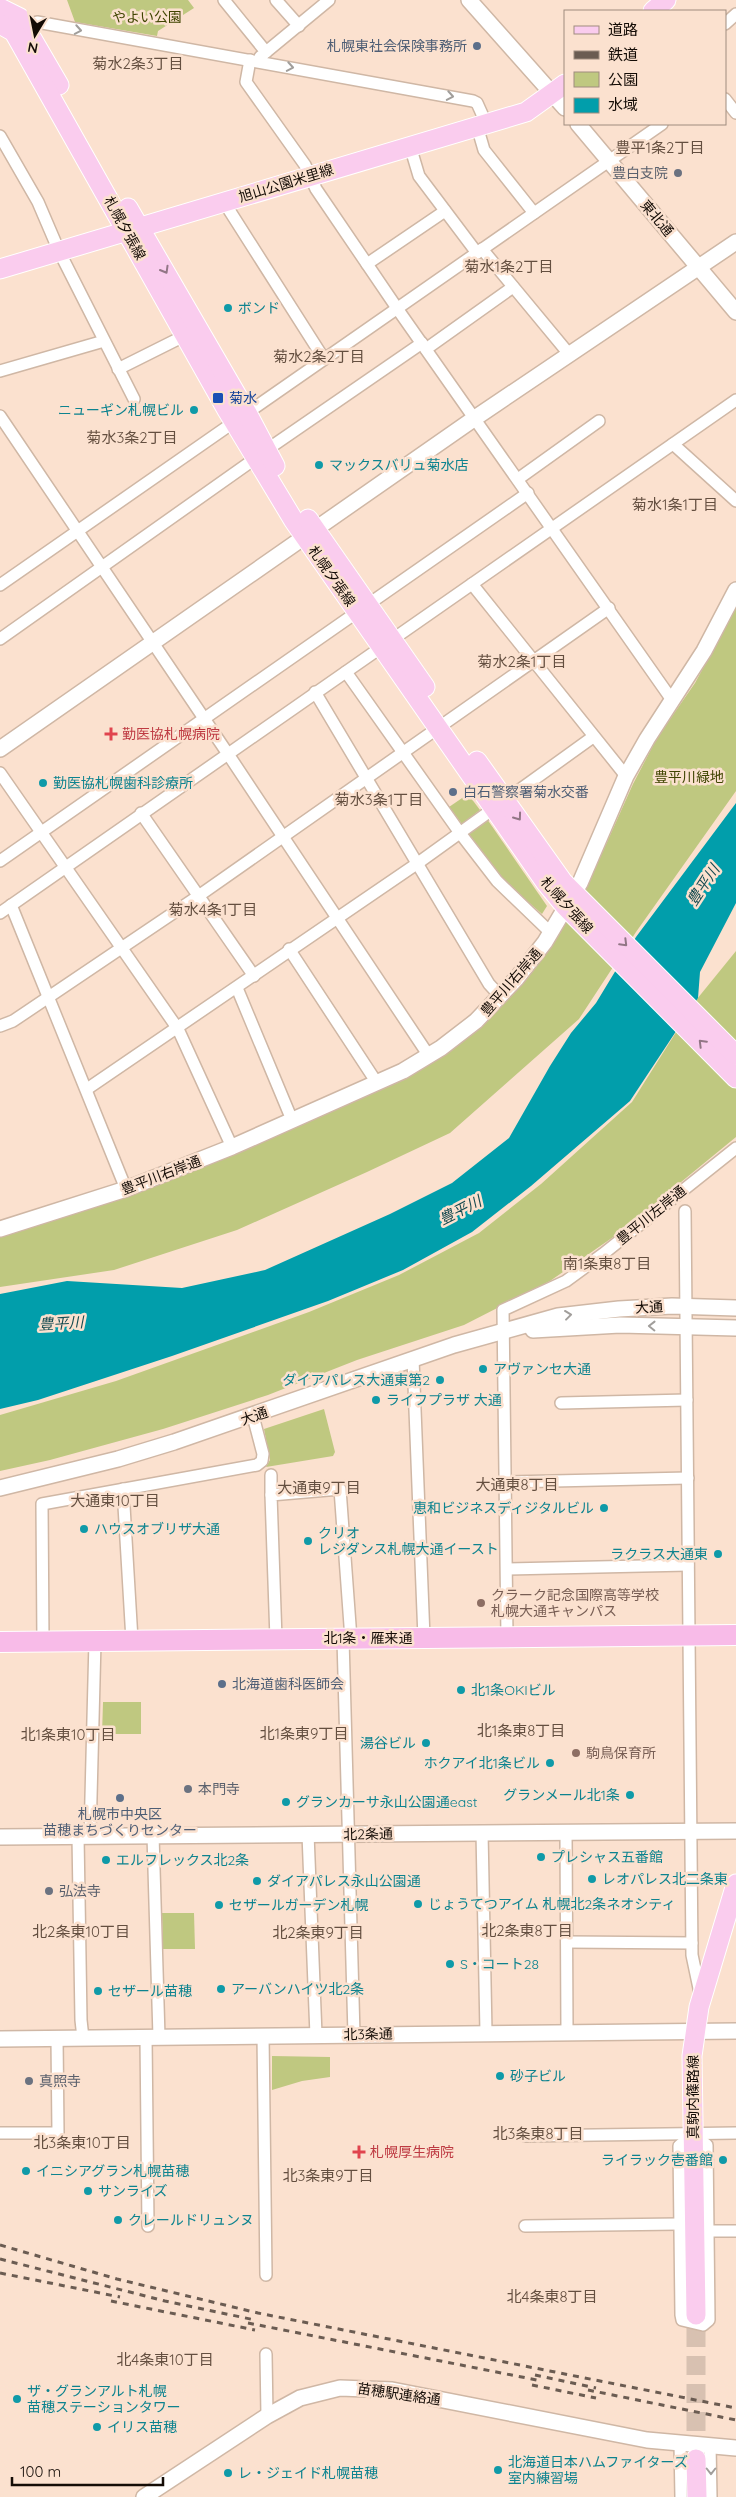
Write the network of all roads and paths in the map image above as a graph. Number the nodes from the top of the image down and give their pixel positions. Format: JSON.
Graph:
{"nodes":[{"id":1,"x":224,"y":0,"type":"edge"},
{"id":2,"x":276,"y":0,"type":"edge"},
{"id":3,"x":329,"y":0,"type":"edge"},
{"id":4,"x":469,"y":0,"type":"edge"},
{"id":5,"x":0,"y":8,"type":"edge"},
{"id":6,"x":736,"y":14,"type":"edge"},
{"id":7,"x":726,"y":23,"type":"edge"},
{"id":8,"x":298,"y":26,"type":"junction"},
{"id":9,"x":14,"y":27,"type":"edge"},
{"id":10,"x":266,"y":52,"type":"junction"},
{"id":11,"x":253,"y":61,"type":"junction"},
{"id":12,"x":558,"y":89,"type":"edge"},
{"id":13,"x":726,"y":100,"type":"edge"},
{"id":14,"x":564,"y":105,"type":"edge"},
{"id":15,"x":736,"y":113,"type":"edge"},
{"id":16,"x":482,"y":124,"type":"junction"},
{"id":17,"x":579,"y":125,"type":"edge"},
{"id":18,"x":661,"y":125,"type":"edge"},
{"id":19,"x":0,"y":136,"type":"edge"},
{"id":20,"x":410,"y":146,"type":"junction"},
{"id":21,"x":609,"y":161,"type":"junction"},
{"id":22,"x":309,"y":177,"type":"junction"},
{"id":23,"x":224,"y":202,"type":"junction"},
{"id":24,"x":444,"y":211,"type":"junction"},
{"id":25,"x":534,"y":213,"type":"junction"},
{"id":26,"x":133,"y":230,"type":"junction"},
{"id":27,"x":736,"y":242,"type":"edge"},
{"id":28,"x":479,"y":251,"type":"junction"},
{"id":29,"x":59,"y":252,"type":"junction"},
{"id":30,"x":367,"y":264,"type":"junction"},
{"id":31,"x":698,"y":267,"type":"junction"},
{"id":32,"x":0,"y":269,"type":"edge"},
{"id":33,"x":513,"y":287,"type":"junction"},
{"id":34,"x":397,"y":309,"type":"junction"},
{"id":35,"x":736,"y":312,"type":"edge"},
{"id":36,"x":186,"y":335,"type":"junction"},
{"id":37,"x":104,"y":341,"type":"junction"},
{"id":38,"x":424,"y":346,"type":"junction"},
{"id":39,"x":569,"y":354,"type":"junction"},
{"id":40,"x":324,"y":359,"type":"junction"},
{"id":41,"x":118,"y":369,"type":"junction"},
{"id":42,"x":0,"y":371,"type":"edge"},
{"id":43,"x":134,"y":400,"type":"dead end"},
{"id":44,"x":736,"y":400,"type":"edge"},
{"id":45,"x":0,"y":416,"type":"edge"},
{"id":46,"x":241,"y":418,"type":"junction"},
{"id":47,"x":475,"y":418,"type":"junction"},
{"id":48,"x":599,"y":421,"type":"dead end"},
{"id":49,"x":673,"y":444,"type":"junction"},
{"id":50,"x":260,"y":455,"type":"junction"},
{"id":51,"x":518,"y":479,"type":"junction"},
{"id":52,"x":528,"y":493,"type":"junction"},
{"id":53,"x":736,"y":501,"type":"edge"},
{"id":54,"x":552,"y":528,"type":"junction"},
{"id":55,"x":78,"y":532,"type":"junction"},
{"id":56,"x":310,"y":533,"type":"junction"},
{"id":57,"x":101,"y":566,"type":"junction"},
{"id":58,"x":472,"y":584,"type":"junction"},
{"id":59,"x":0,"y":585,"type":"edge"},
{"id":60,"x":736,"y":590,"type":"edge"},
{"id":61,"x":363,"y":608,"type":"junction"},
{"id":62,"x":609,"y":608,"type":"junction"},
{"id":63,"x":0,"y":639,"type":"edge"},
{"id":64,"x":153,"y":642,"type":"junction"},
{"id":65,"x":387,"y":643,"type":"junction"},
{"id":66,"x":534,"y":661,"type":"junction"},
{"id":67,"x":346,"y":672,"type":"junction"},
{"id":68,"x":315,"y":692,"type":"junction"},
{"id":69,"x":672,"y":700,"type":"junction"},
{"id":70,"x":204,"y":718,"type":"junction"},
{"id":71,"x":443,"y":724,"type":"junction"},
{"id":72,"x":593,"y":737,"type":"junction"},
{"id":73,"x":0,"y":749,"type":"edge"},
{"id":74,"x":403,"y":752,"type":"junction"},
{"id":75,"x":228,"y":754,"type":"junction"},
{"id":76,"x":0,"y":773,"type":"edge"},
{"id":77,"x":626,"y":776,"type":"junction"},
{"id":78,"x":367,"y":777,"type":"junction"},
{"id":79,"x":499,"y":803,"type":"junction"},
{"id":80,"x":141,"y":813,"type":"junction"},
{"id":81,"x":40,"y":832,"type":"junction"},
{"id":82,"x":460,"y":833,"type":"junction"},
{"id":83,"x":283,"y":838,"type":"junction"},
{"id":84,"x":0,"y":861,"type":"edge"},
{"id":85,"x":418,"y":863,"type":"junction"},
{"id":86,"x":64,"y":866,"type":"junction"},
{"id":87,"x":197,"y":897,"type":"junction"},
{"id":88,"x":569,"y":900,"type":"junction"},
{"id":89,"x":12,"y":905,"type":"junction"},
{"id":90,"x":0,"y":913,"type":"edge"},
{"id":91,"x":584,"y":914,"type":"junction"},
{"id":92,"x":336,"y":918,"type":"junction"},
{"id":93,"x":550,"y":932,"type":"junction"},
{"id":94,"x":122,"y":948,"type":"junction"},
{"id":95,"x":289,"y":949,"type":"junction"},
{"id":96,"x":254,"y":976,"type":"junction"},
{"id":97,"x":238,"y":988,"type":"junction"},
{"id":98,"x":50,"y":997,"type":"junction"},
{"id":99,"x":501,"y":997,"type":"junction"},
{"id":100,"x":0,"y":1026,"type":"edge"},
{"id":101,"x":178,"y":1029,"type":"junction"},
{"id":102,"x":736,"y":1055,"type":"edge"},
{"id":103,"x":429,"y":1056,"type":"junction"},
{"id":104,"x":736,"y":1078,"type":"edge"},
{"id":105,"x":377,"y":1083,"type":"junction"},
{"id":106,"x":88,"y":1089,"type":"junction"},
{"id":107,"x":292,"y":1120,"type":"junction"},
{"id":108,"x":232,"y":1147,"type":"junction"},
{"id":109,"x":736,"y":1148,"type":"edge"},
{"id":110,"x":126,"y":1189,"type":"junction"},
{"id":111,"x":685,"y":1211,"type":"dead end"},
{"id":112,"x":0,"y":1229,"type":"edge"},
{"id":113,"x":686,"y":1306,"type":"junction"},
{"id":114,"x":736,"y":1308,"type":"edge"},
{"id":115,"x":686,"y":1326,"type":"junction"},
{"id":116,"x":736,"y":1328,"type":"edge"},
{"id":117,"x":504,"y":1332,"type":"junction"},
{"id":118,"x":414,"y":1359,"type":"junction"},
{"id":119,"x":687,"y":1400,"type":"junction"},
{"id":120,"x":561,"y":1403,"type":"dead end"},
{"id":121,"x":253,"y":1416,"type":"junction"},
{"id":122,"x":271,"y":1476,"type":"dead end"},
{"id":123,"x":688,"y":1478,"type":"junction"},
{"id":124,"x":505,"y":1482,"type":"junction"},
{"id":125,"x":0,"y":1488,"type":"edge"},
{"id":126,"x":123,"y":1489,"type":"junction"},
{"id":127,"x":271,"y":1495,"type":"junction"},
{"id":128,"x":688,"y":1565,"type":"junction"},
{"id":129,"x":508,"y":1569,"type":"junction"},
{"id":130,"x":736,"y":1635,"type":"edge"},
{"id":131,"x":689,"y":1636,"type":"junction"},
{"id":132,"x":507,"y":1637,"type":"junction"},
{"id":133,"x":424,"y":1638,"type":"junction"},
{"id":134,"x":276,"y":1639,"type":"junction"},
{"id":135,"x":347,"y":1639,"type":"junction"},
{"id":136,"x":132,"y":1640,"type":"junction"},
{"id":137,"x":43,"y":1641,"type":"junction"},
{"id":138,"x":95,"y":1641,"type":"junction"},
{"id":139,"x":0,"y":1642,"type":"edge"},
{"id":140,"x":691,"y":1831,"type":"junction"},
{"id":141,"x":736,"y":1831,"type":"edge"},
{"id":142,"x":482,"y":1832,"type":"junction"},
{"id":143,"x":566,"y":1832,"type":"junction"},
{"id":144,"x":308,"y":1834,"type":"junction"},
{"id":145,"x":349,"y":1834,"type":"junction"},
{"id":146,"x":153,"y":1835,"type":"junction"},
{"id":147,"x":84,"y":1836,"type":"junction"},
{"id":148,"x":0,"y":1837,"type":"edge"},
{"id":149,"x":736,"y":1884,"type":"edge"},
{"id":150,"x":567,"y":1942,"type":"junction"},
{"id":151,"x":692,"y":1943,"type":"junction"},
{"id":152,"x":702,"y":1999,"type":"junction"},
{"id":153,"x":696,"y":2031,"type":"junction"},
{"id":154,"x":736,"y":2031,"type":"edge"},
{"id":155,"x":567,"y":2032,"type":"junction"},
{"id":156,"x":486,"y":2033,"type":"junction"},
{"id":157,"x":354,"y":2034,"type":"junction"},
{"id":158,"x":263,"y":2035,"type":"junction"},
{"id":159,"x":316,"y":2035,"type":"junction"},
{"id":160,"x":152,"y":2037,"type":"junction"},
{"id":161,"x":0,"y":2038,"type":"edge"},
{"id":162,"x":57,"y":2038,"type":"junction"},
{"id":163,"x":83,"y":2038,"type":"junction"},
{"id":164,"x":0,"y":2133,"type":"edge"},
{"id":165,"x":736,"y":2133,"type":"edge"},
{"id":166,"x":693,"y":2134,"type":"junction"},
{"id":167,"x":525,"y":2136,"type":"dead end"},
{"id":168,"x":679,"y":2224,"type":"junction"},
{"id":169,"x":148,"y":2226,"type":"dead end"},
{"id":170,"x":525,"y":2226,"type":"dead end"},
{"id":171,"x":708,"y":2231,"type":"junction"},
{"id":172,"x":736,"y":2231,"type":"edge"},
{"id":173,"x":266,"y":2276,"type":"dead end"},
{"id":174,"x":696,"y":2315,"type":"tunnel mouth"},
{"id":175,"x":266,"y":2354,"type":"dead end"},
{"id":176,"x":267,"y":2416,"type":"junction"},
{"id":177,"x":680,"y":2444,"type":"junction"},
{"id":178,"x":710,"y":2445,"type":"junction"},
{"id":179,"x":736,"y":2448,"type":"edge"},
{"id":180,"x":696,"y":2459,"type":"tunnel mouth"},
{"id":181,"x":144,"y":2497,"type":"edge"},
{"id":182,"x":681,"y":2497,"type":"edge"},
{"id":183,"x":697,"y":2497,"type":"edge"},
{"id":184,"x":711,"y":2497,"type":"edge"}],
"edges":[{"from":1,"to":10,"type":"street"},
{"from":2,"to":8,"type":"street"},
{"from":3,"to":8,"type":"street"},
{"from":4,"to":12,"type":"street"},
{"from":5,"to":9,"type":"main road","name":"札幌夕張線"},
{"from":6,"to":7,"type":"street"},
{"from":8,"to":10,"type":"street"},
{"from":9,"to":11,"type":"street","one_way":true},
{"from":9,"to":26,"type":"main road","name":"札幌夕張線"},
{"from":10,"to":11,"type":"street"},
{"from":11,"to":16,"type":"street","one_way":true},
{"from":11,"to":22,"type":"street"},
{"from":12,"to":14,"type":"street"},
{"from":12,"to":16,"type":"main road","name":"旭山公園米里線"},
{"from":13,"to":15,"type":"street"},
{"from":16,"to":20,"type":"main road","name":"旭山公園米里線"},
{"from":16,"to":25,"type":"street"},
{"from":17,"to":21,"type":"street","name":"東北通"},
{"from":18,"to":21,"type":"street"},
{"from":19,"to":29,"type":"street"},
{"from":20,"to":22,"type":"main road","name":"旭山公園米里線"},
{"from":20,"to":24,"type":"street"},
{"from":21,"to":25,"type":"street"},
{"from":21,"to":31,"type":"street","name":"東北通"},
{"from":22,"to":23,"type":"main road","name":"旭山公園米里線"},
{"from":22,"to":30,"type":"street"},
{"from":23,"to":26,"type":"main road","name":"旭山公園米里線"},
{"from":23,"to":40,"type":"street"},
{"from":24,"to":28,"type":"street"},
{"from":24,"to":30,"type":"street"},
{"from":25,"to":28,"type":"street"},
{"from":26,"to":29,"type":"main road","name":"旭山公園米里線"},
{"from":26,"to":36,"type":"main road","name":"札幌夕張線"},
{"from":26,"to":46,"type":"main road","name":"札幌夕張線","one_way":true},
{"from":27,"to":31,"type":"street"},
{"from":28,"to":33,"type":"street"},
{"from":28,"to":34,"type":"street"},
{"from":29,"to":32,"type":"main road","name":"旭山公園米里線"},
{"from":29,"to":37,"type":"street"},
{"from":30,"to":34,"type":"street"},
{"from":31,"to":35,"type":"street","name":"東北通"},
{"from":31,"to":39,"type":"street"},
{"from":33,"to":38,"type":"street"},
{"from":33,"to":39,"type":"street"},
{"from":34,"to":38,"type":"street"},
{"from":34,"to":40,"type":"street"},
{"from":36,"to":41,"type":"street"},
{"from":36,"to":46,"type":"main road","name":"札幌夕張線"},
{"from":37,"to":41,"type":"street"},
{"from":37,"to":42,"type":"street"},
{"from":38,"to":47,"type":"street"},
{"from":38,"to":50,"type":"street"},
{"from":39,"to":47,"type":"street"},
{"from":40,"to":46,"type":"street"},
{"from":41,"to":43,"type":"street"},
{"from":44,"to":49,"type":"street"},
{"from":45,"to":55,"type":"street"},
{"from":46,"to":50,"type":"main road","name":"札幌夕張線"},
{"from":46,"to":55,"type":"street"},
{"from":47,"to":51,"type":"street"},
{"from":47,"to":56,"type":"street"},
{"from":48,"to":51,"type":"street"},
{"from":49,"to":53,"type":"street"},
{"from":49,"to":54,"type":"street"},
{"from":50,"to":56,"type":"main road","name":"札幌夕張線"},
{"from":50,"to":57,"type":"street"},
{"from":51,"to":52,"type":"street"},
{"from":52,"to":54,"type":"street"},
{"from":52,"to":61,"type":"street"},
{"from":54,"to":58,"type":"street"},
{"from":54,"to":62,"type":"street"},
{"from":55,"to":57,"type":"street"},
{"from":55,"to":59,"type":"street"},
{"from":56,"to":61,"type":"main road","name":"札幌夕張線"},
{"from":56,"to":64,"type":"street"},
{"from":57,"to":63,"type":"street"},
{"from":57,"to":64,"type":"street"},
{"from":58,"to":65,"type":"street"},
{"from":58,"to":66,"type":"street"},
{"from":60,"to":69,"type":"street","name":"豊平川右岸通"},
{"from":61,"to":65,"type":"main road","name":"札幌夕張線"},
{"from":61,"to":70,"type":"street"},
{"from":62,"to":66,"type":"street"},
{"from":62,"to":69,"type":"street"},
{"from":64,"to":70,"type":"street"},
{"from":64,"to":73,"type":"street"},
{"from":65,"to":67,"type":"street"},
{"from":65,"to":71,"type":"main road","name":"札幌夕張線"},
{"from":66,"to":71,"type":"street"},
{"from":66,"to":72,"type":"street"},
{"from":67,"to":68,"type":"street"},
{"from":67,"to":74,"type":"street"},
{"from":68,"to":75,"type":"street"},
{"from":68,"to":78,"type":"street"},
{"from":69,"to":77,"type":"street","name":"豊平川右岸通"},
{"from":70,"to":75,"type":"street"},
{"from":70,"to":81,"type":"street"},
{"from":71,"to":74,"type":"street"},
{"from":71,"to":79,"type":"main road","name":"札幌夕張線"},
{"from":72,"to":77,"type":"street"},
{"from":72,"to":79,"type":"street"},
{"from":74,"to":78,"type":"street"},
{"from":74,"to":82,"type":"street"},
{"from":75,"to":80,"type":"street"},
{"from":75,"to":83,"type":"street"},
{"from":76,"to":81,"type":"street"},
{"from":77,"to":88,"type":"street","name":"豊平川右岸通"},
{"from":78,"to":83,"type":"street"},
{"from":78,"to":85,"type":"street"},
{"from":79,"to":82,"type":"street"},
{"from":79,"to":88,"type":"main road","name":"札幌夕張線"},
{"from":80,"to":86,"type":"street"},
{"from":80,"to":87,"type":"street"},
{"from":81,"to":84,"type":"street"},
{"from":81,"to":86,"type":"street"},
{"from":82,"to":85,"type":"street"},
{"from":82,"to":93,"type":"street"},
{"from":83,"to":87,"type":"street"},
{"from":83,"to":92,"type":"street"},
{"from":85,"to":92,"type":"street"},
{"from":85,"to":99,"type":"street"},
{"from":86,"to":89,"type":"street"},
{"from":86,"to":94,"type":"street"},
{"from":87,"to":94,"type":"street"},
{"from":87,"to":96,"type":"street"},
{"from":88,"to":91,"type":"main road","name":"札幌夕張線"},
{"from":88,"to":93,"type":"street","name":"豊平川右岸通"},
{"from":89,"to":90,"type":"street"},
{"from":89,"to":98,"type":"street"},
{"from":91,"to":102,"type":"main road","name":"札幌夕張線","one_way":true},
{"from":104,"to":91,"type":"main road","name":"札幌夕張線","one_way":true},
{"from":92,"to":95,"type":"street"},
{"from":92,"to":103,"type":"street"},
{"from":93,"to":99,"type":"street","name":"豊平川右岸通"},
{"from":94,"to":98,"type":"street"},
{"from":94,"to":101,"type":"street"},
{"from":95,"to":96,"type":"street"},
{"from":95,"to":105,"type":"street"},
{"from":96,"to":97,"type":"street"},
{"from":97,"to":101,"type":"street"},
{"from":97,"to":107,"type":"street"},
{"from":98,"to":100,"type":"street"},
{"from":98,"to":106,"type":"street"},
{"from":99,"to":103,"type":"street","name":"豊平川右岸通"},
{"from":101,"to":106,"type":"street"},
{"from":101,"to":108,"type":"street"},
{"from":103,"to":105,"type":"street","name":"豊平川右岸通"},
{"from":105,"to":107,"type":"street","name":"豊平川右岸通"},
{"from":106,"to":110,"type":"street"},
{"from":107,"to":108,"type":"street","name":"豊平川右岸通"},
{"from":108,"to":110,"type":"street","name":"豊平川右岸通"},
{"from":109,"to":117,"type":"street","name":"豊平川左岸通"},
{"from":110,"to":112,"type":"street","name":"豊平川右岸通"},
{"from":111,"to":113,"type":"street"},
{"from":113,"to":114,"type":"street","name":"大通"},
{"from":113,"to":115,"type":"street"},
{"from":117,"to":113,"type":"street","name":"大通","one_way":true},
{"from":115,"to":116,"type":"street","name":"大通"},
{"from":115,"to":117,"type":"street","name":"大通","one_way":true},
{"from":115,"to":119,"type":"street"},
{"from":117,"to":118,"type":"street","name":"大通"},
{"from":117,"to":124,"type":"street"},
{"from":118,"to":121,"type":"street","name":"大通"},
{"from":118,"to":133,"type":"street"},
{"from":119,"to":120,"type":"street"},
{"from":119,"to":123,"type":"street"},
{"from":121,"to":125,"type":"street","name":"大通"},
{"from":121,"to":126,"type":"street"},
{"from":122,"to":127,"type":"street"},
{"from":123,"to":124,"type":"street"},
{"from":123,"to":128,"type":"street"},
{"from":124,"to":129,"type":"street"},
{"from":126,"to":136,"type":"street"},
{"from":126,"to":137,"type":"street"},
{"from":127,"to":134,"type":"street"},
{"from":127,"to":135,"type":"street"},
{"from":128,"to":129,"type":"street"},
{"from":128,"to":131,"type":"street"},
{"from":129,"to":132,"type":"street"},
{"from":130,"to":131,"type":"highway","name":"北1条・雁来通"},
{"from":131,"to":132,"type":"highway","name":"北1条・雁来通"},
{"from":131,"to":140,"type":"street"},
{"from":132,"to":133,"type":"highway","name":"北1条・雁来通"},
{"from":133,"to":135,"type":"highway","name":"北1条・雁来通"},
{"from":134,"to":135,"type":"highway","name":"北1条・雁来通"},
{"from":134,"to":136,"type":"highway","name":"北1条・雁来通"},
{"from":135,"to":145,"type":"street"},
{"from":136,"to":138,"type":"highway","name":"北1条・雁来通"},
{"from":137,"to":138,"type":"highway","name":"北1条・雁来通"},
{"from":137,"to":139,"type":"highway","name":"北1条・雁来通"},
{"from":138,"to":147,"type":"street"},
{"from":140,"to":141,"type":"street","name":"北2条通"},
{"from":140,"to":143,"type":"street","name":"北2条通"},
{"from":140,"to":151,"type":"street"},
{"from":142,"to":143,"type":"street","name":"北2条通"},
{"from":142,"to":145,"type":"street","name":"北2条通"},
{"from":142,"to":156,"type":"street"},
{"from":143,"to":150,"type":"street"},
{"from":144,"to":145,"type":"street","name":"北2条通"},
{"from":144,"to":146,"type":"street","name":"北2条通"},
{"from":144,"to":159,"type":"street"},
{"from":145,"to":157,"type":"street"},
{"from":146,"to":147,"type":"street","name":"北2条通"},
{"from":146,"to":160,"type":"street"},
{"from":147,"to":148,"type":"street","name":"北2条通"},
{"from":147,"to":163,"type":"street"},
{"from":149,"to":152,"type":"main road","name":"真駒内篠路線"},
{"from":150,"to":151,"type":"street"},
{"from":150,"to":155,"type":"street"},
{"from":151,"to":152,"type":"street"},
{"from":152,"to":153,"type":"main road","name":"真駒内篠路線"},
{"from":153,"to":154,"type":"street","name":"北3条通"},
{"from":153,"to":155,"type":"street","name":"北3条通"},
{"from":153,"to":166,"type":"main road","name":"真駒内篠路線"},
{"from":155,"to":156,"type":"street","name":"北3条通"},
{"from":156,"to":157,"type":"street","name":"北3条通"},
{"from":157,"to":159,"type":"street","name":"北3条通"},
{"from":158,"to":159,"type":"street","name":"北3条通"},
{"from":158,"to":160,"type":"street","name":"北3条通"},
{"from":158,"to":173,"type":"street"},
{"from":160,"to":163,"type":"street","name":"北3条通"},
{"from":160,"to":169,"type":"street"},
{"from":161,"to":162,"type":"street","name":"北3条通"},
{"from":162,"to":163,"type":"street","name":"北3条通"},
{"from":162,"to":164,"type":"street"},
{"from":165,"to":166,"type":"street"},
{"from":166,"to":167,"type":"street"},
{"from":166,"to":168,"type":"street"},
{"from":166,"to":171,"type":"street"},
{"from":166,"to":174,"type":"main road","name":"真駒内篠路線"},
{"from":168,"to":170,"type":"street"},
{"from":168,"to":171,"type":"street"},
{"from":171,"to":172,"type":"street"},
{"from":175,"to":176,"type":"street"},
{"from":176,"to":177,"type":"street","name":"苗穂駅連絡通"},
{"from":176,"to":181,"type":"street","name":"苗穂駅連絡通"},
{"from":177,"to":178,"type":"street","name":"苗穂駅連絡通"},
{"from":177,"to":182,"type":"street"},
{"from":178,"to":179,"type":"street"},
{"from":178,"to":184,"type":"street","one_way":true},
{"from":180,"to":183,"type":"main road"}]}
